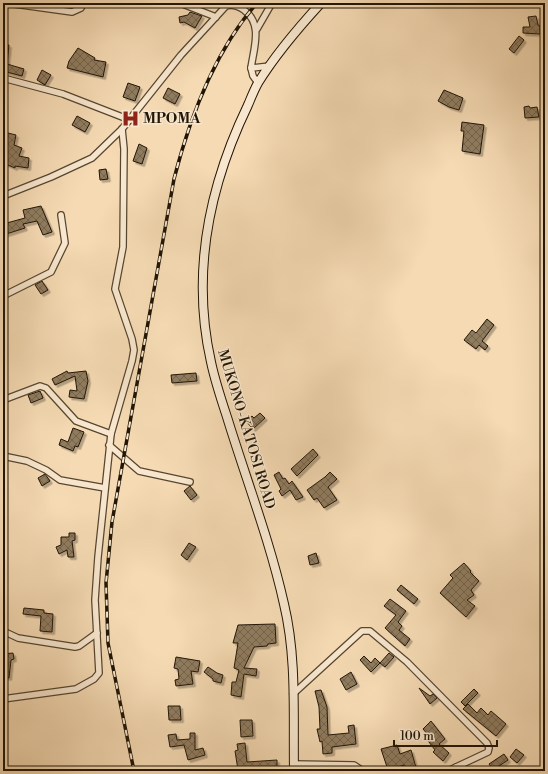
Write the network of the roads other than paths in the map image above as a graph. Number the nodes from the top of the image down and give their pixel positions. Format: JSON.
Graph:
{"nodes":[{"id":1,"x":8,"y":3,"type":"edge"},
{"id":2,"x":83,"y":3,"type":"edge"},
{"id":3,"x":180,"y":3,"type":"edge"},
{"id":4,"x":272,"y":3,"type":"edge"},
{"id":5,"x":321,"y":3,"type":"edge"},
{"id":6,"x":234,"y":4,"type":"edge"},
{"id":7,"x":216,"y":17,"type":"junction"},
{"id":8,"x":257,"y":29,"type":"junction"},
{"id":9,"x":270,"y":66,"type":"junction"},
{"id":10,"x":251,"y":68,"type":"junction"},
{"id":11,"x":3,"y":78,"type":"edge"},
{"id":12,"x":258,"y":83,"type":"junction"},
{"id":13,"x":130,"y":120,"type":"junction"},
{"id":14,"x":122,"y":129,"type":"junction"},
{"id":15,"x":3,"y":196,"type":"edge"},
{"id":16,"x":61,"y":215,"type":"dead end"},
{"id":17,"x":3,"y":296,"type":"edge"},
{"id":18,"x":3,"y":400,"type":"edge"},
{"id":19,"x":110,"y":434,"type":"junction"},
{"id":20,"x":109,"y":445,"type":"junction"},
{"id":21,"x":3,"y":456,"type":"edge"},
{"id":22,"x":190,"y":482,"type":"dead end"},
{"id":23,"x":105,"y":488,"type":"junction"},
{"id":24,"x":3,"y":631,"type":"edge"},
{"id":25,"x":98,"y":633,"type":"junction"},
{"id":26,"x":293,"y":694,"type":"junction"},
{"id":27,"x":3,"y":699,"type":"edge"},
{"id":28,"x":294,"y":768,"type":"edge"},
{"id":29,"x":458,"y":769,"type":"edge"},
{"id":30,"x":363,"y":771,"type":"edge"},
{"id":31,"x":448,"y":771,"type":"edge"}],
"edges":[{"from":1,"to":2,"type":"street"},
{"from":3,"to":7,"type":"street"},
{"from":4,"to":8,"type":"street"},
{"from":5,"to":9,"type":"main road","name":"MUKONO-KATOSI ROAD"},
{"from":6,"to":7,"type":"street"},
{"from":6,"to":8,"type":"street"},
{"from":7,"to":13,"type":"street"},
{"from":8,"to":10,"type":"street"},
{"from":9,"to":10,"type":"street"},
{"from":9,"to":12,"type":"main road","name":"MUKONO-KATOSI ROAD"},
{"from":10,"to":12,"type":"street"},
{"from":11,"to":13,"type":"street"},
{"from":12,"to":26,"type":"main road","name":"MUKONO-KATOSI ROAD"},
{"from":13,"to":14,"type":"street"},
{"from":14,"to":15,"type":"street"},
{"from":14,"to":19,"type":"street"},
{"from":16,"to":17,"type":"street"},
{"from":18,"to":19,"type":"street"},
{"from":19,"to":20,"type":"street"},
{"from":20,"to":22,"type":"street"},
{"from":20,"to":23,"type":"street"},
{"from":21,"to":23,"type":"street"},
{"from":23,"to":25,"type":"street"},
{"from":24,"to":25,"type":"street"},
{"from":25,"to":27,"type":"street"},
{"from":26,"to":28,"type":"main road","name":"MUKONO-KATOSI ROAD"},
{"from":26,"to":29,"type":"street"},
{"from":28,"to":30,"type":"street"},
{"from":29,"to":31,"type":"street"}]}
